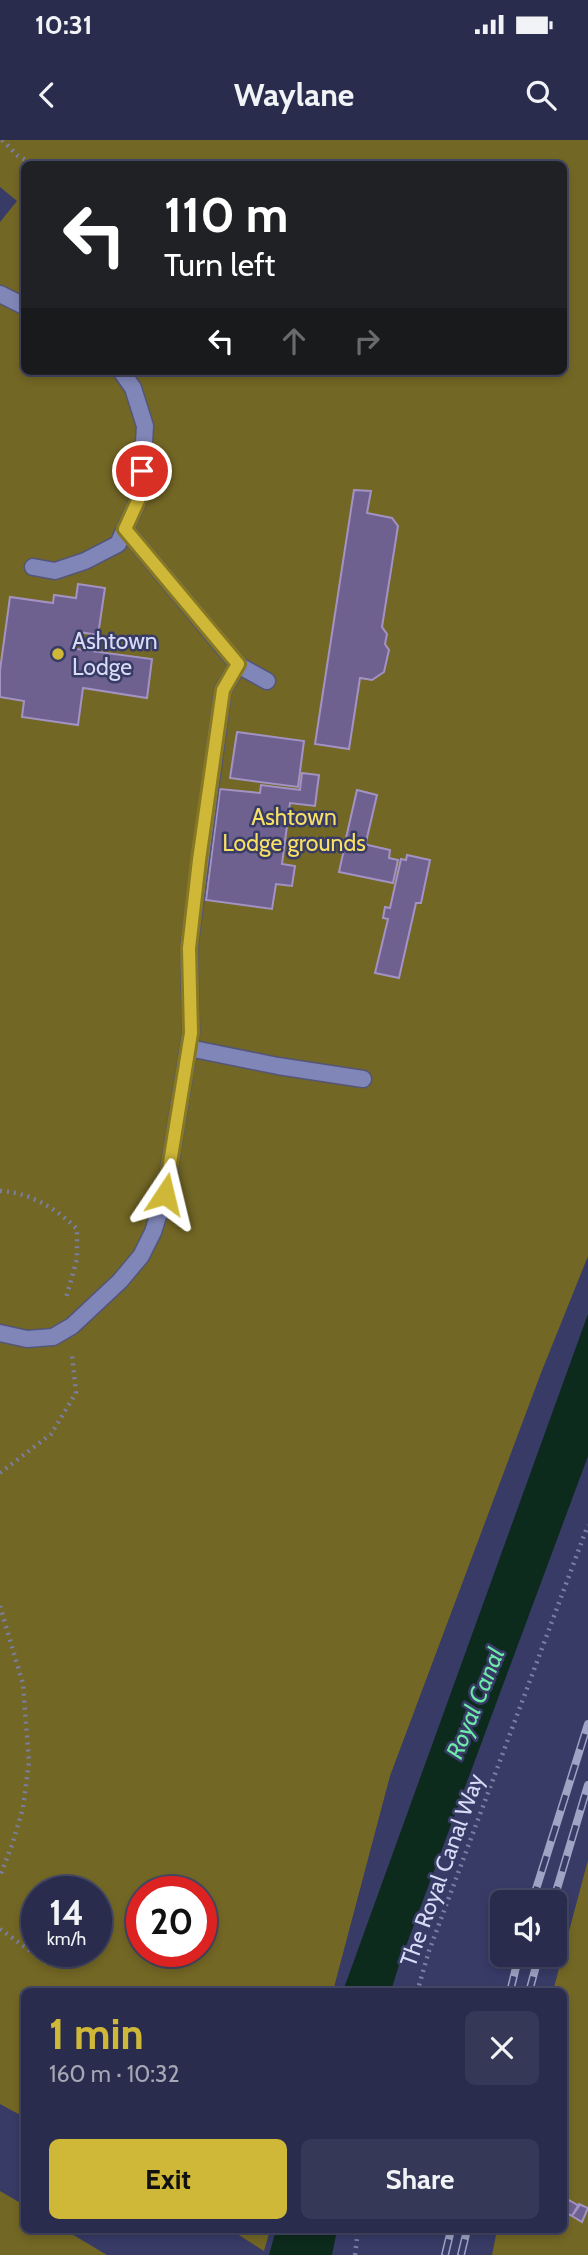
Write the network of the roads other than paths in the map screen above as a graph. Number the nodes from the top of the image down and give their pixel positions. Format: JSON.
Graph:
{"nodes":[{"id":1,"x":0,"y":294,"type":"edge"},
{"id":2,"x":21,"y":304,"type":"edge"},
{"id":3,"x":124,"y":375,"type":"edge"},
{"id":4,"x":125,"y":529,"type":"junction"},
{"id":5,"x":33,"y":567,"type":"dead end"},
{"id":6,"x":238,"y":664,"type":"junction"},
{"id":7,"x":267,"y":681,"type":"dead end"},
{"id":8,"x":188,"y":1048,"type":"junction"},
{"id":9,"x":363,"y":1079,"type":"dead end"},
{"id":10,"x":0,"y":1333,"type":"edge"}],
"edges":[{"from":1,"to":2,"type":"lane"},
{"from":3,"to":4,"type":"lane"},
{"from":4,"to":5,"type":"lane"},
{"from":4,"to":6,"type":"lane"},
{"from":6,"to":7,"type":"lane"},
{"from":6,"to":8,"type":"lane"},
{"from":8,"to":9,"type":"lane"},
{"from":8,"to":10,"type":"lane"}]}
